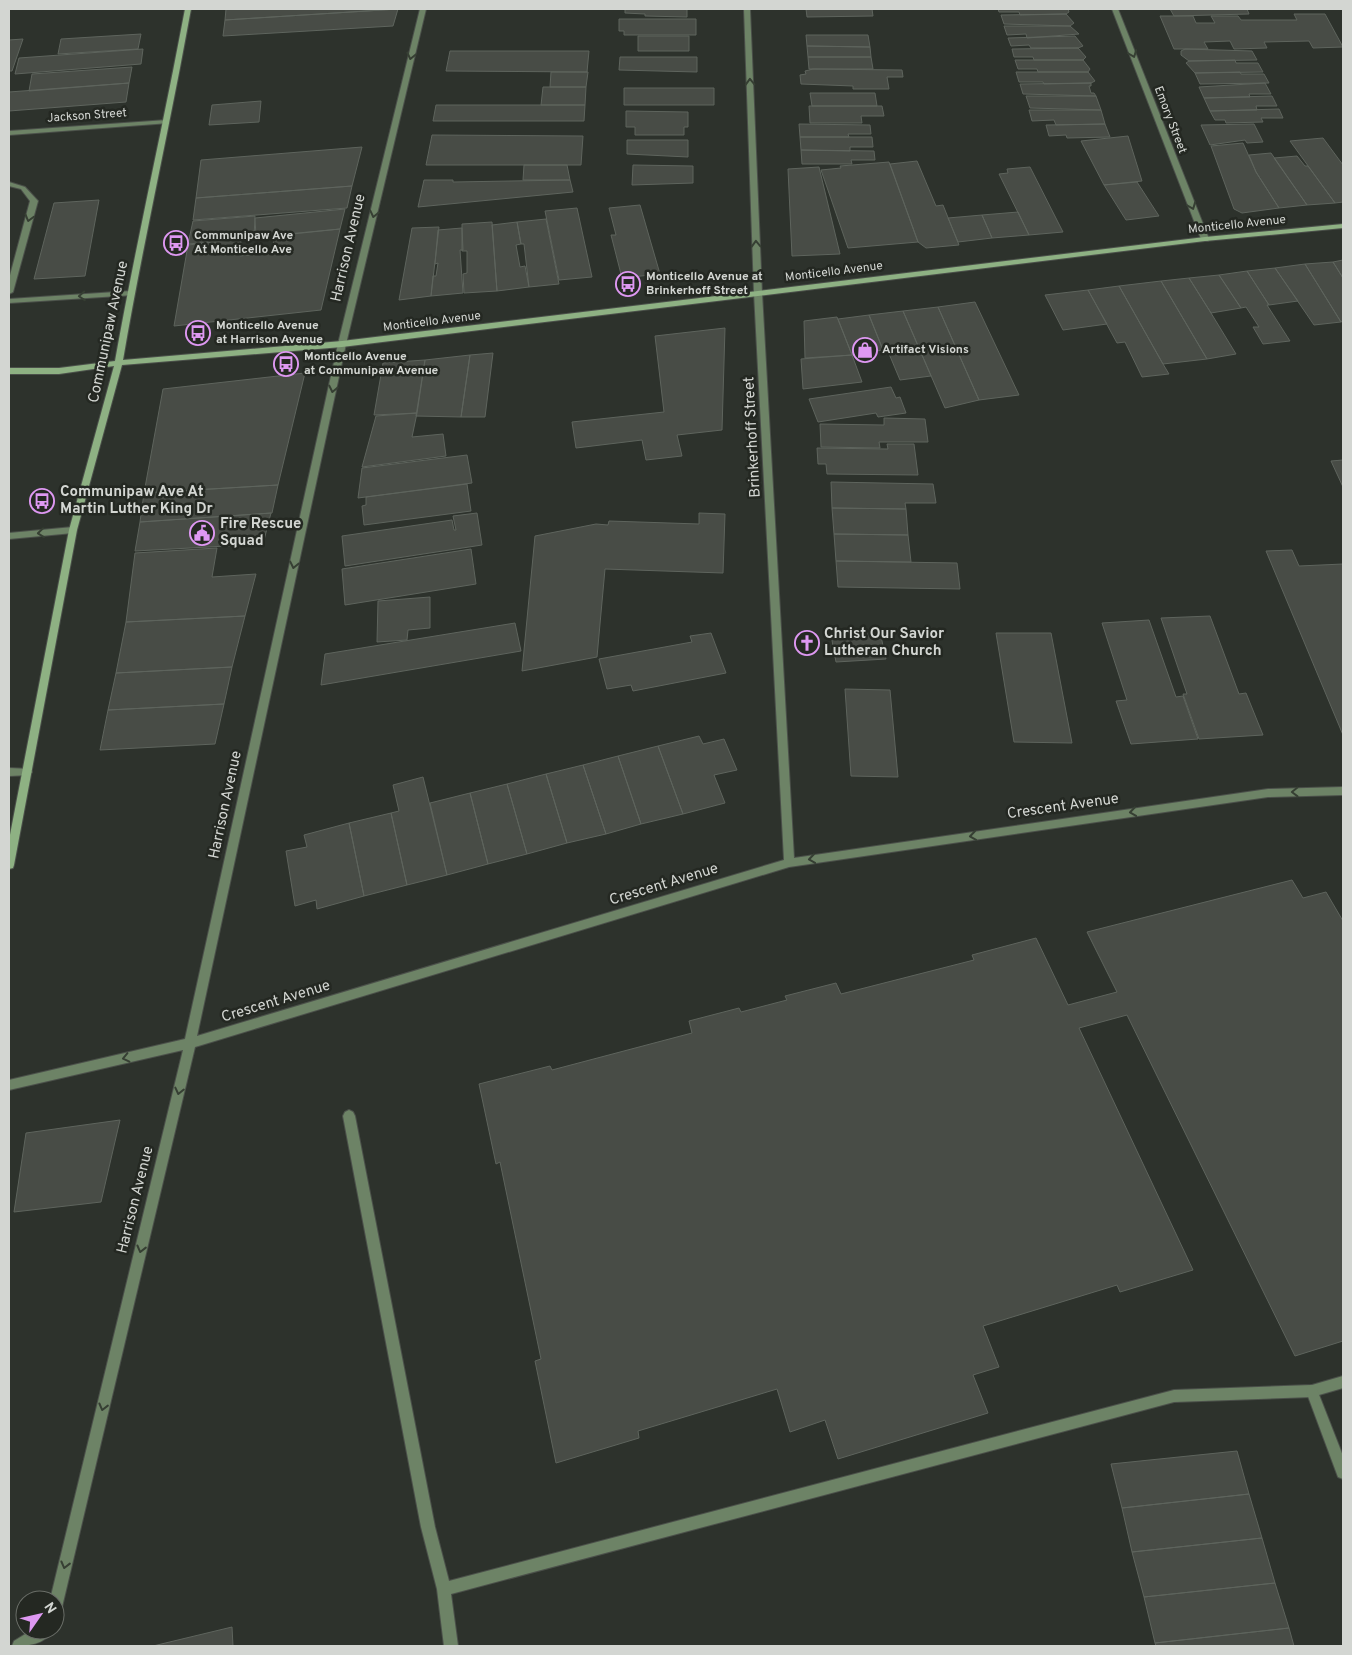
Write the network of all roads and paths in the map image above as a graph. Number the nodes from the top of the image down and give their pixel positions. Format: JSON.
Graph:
{"nodes":[{"id":1,"x":188,"y":9,"type":"edge"},
{"id":2,"x":423,"y":9,"type":"edge"},
{"id":3,"x":747,"y":9,"type":"edge"},
{"id":4,"x":1115,"y":9,"type":"edge"},
{"id":5,"x":167,"y":122,"type":"junction"},
{"id":6,"x":9,"y":133,"type":"edge"},
{"id":7,"x":9,"y":184,"type":"edge"},
{"id":8,"x":1343,"y":226,"type":"edge"},
{"id":9,"x":1205,"y":239,"type":"junction"},
{"id":10,"x":9,"y":292,"type":"edge"},
{"id":11,"x":131,"y":293,"type":"junction"},
{"id":12,"x":758,"y":293,"type":"junction"},
{"id":13,"x":9,"y":301,"type":"edge"},
{"id":14,"x":342,"y":344,"type":"junction"},
{"id":15,"x":119,"y":363,"type":"junction"},
{"id":16,"x":9,"y":371,"type":"edge"},
{"id":17,"x":73,"y":530,"type":"junction"},
{"id":18,"x":9,"y":536,"type":"edge"},
{"id":19,"x":9,"y":772,"type":"edge"},
{"id":20,"x":27,"y":772,"type":"junction"},
{"id":21,"x":1343,"y":791,"type":"edge"},
{"id":22,"x":789,"y":863,"type":"junction"},
{"id":23,"x":9,"y":865,"type":"edge"},
{"id":24,"x":190,"y":1043,"type":"junction"},
{"id":25,"x":9,"y":1086,"type":"edge"},
{"id":26,"x":349,"y":1116,"type":"dead end"},
{"id":27,"x":1343,"y":1382,"type":"edge"},
{"id":28,"x":1312,"y":1391,"type":"junction"},
{"id":29,"x":1343,"y":1472,"type":"edge"},
{"id":30,"x":444,"y":1589,"type":"junction"},
{"id":31,"x":59,"y":1590,"type":"edge"},
{"id":32,"x":452,"y":1646,"type":"edge"}],
"edges":[{"from":1,"to":5,"type":"street","name":"Communipaw Avenue"},
{"from":2,"to":14,"type":"street","name":"Harrison Avenue","one_way":true},
{"from":12,"to":3,"type":"street","name":"Brinkerhoff Street","one_way":true},
{"from":4,"to":9,"type":"street","name":"Emory Street","one_way":true},
{"from":5,"to":6,"type":"street","name":"Jackson Street"},
{"from":5,"to":11,"type":"street","name":"Communipaw Avenue"},
{"from":7,"to":10,"type":"street","one_way":true},
{"from":8,"to":9,"type":"street","name":"Monticello Avenue"},
{"from":9,"to":12,"type":"street","name":"Monticello Avenue"},
{"from":11,"to":13,"type":"street","one_way":true},
{"from":11,"to":15,"type":"street","name":"Communipaw Avenue"},
{"from":12,"to":14,"type":"street","name":"Monticello Avenue"},
{"from":12,"to":22,"type":"street","name":"Brinkerhoff Street"},
{"from":14,"to":15,"type":"street","name":"Monticello Avenue"},
{"from":14,"to":24,"type":"street","name":"Harrison Avenue","one_way":true},
{"from":15,"to":16,"type":"street","name":"Monticello Avenue"},
{"from":15,"to":17,"type":"street","name":"Communipaw Avenue"},
{"from":17,"to":18,"type":"street","one_way":true},
{"from":17,"to":20,"type":"street","name":"Communipaw Avenue"},
{"from":19,"to":20,"type":"street"},
{"from":20,"to":23,"type":"street","name":"Communipaw Avenue"},
{"from":21,"to":22,"type":"street","name":"Crescent Avenue","one_way":true},
{"from":22,"to":24,"type":"street","name":"Crescent Avenue"},
{"from":24,"to":25,"type":"street","name":"Crescent Avenue","one_way":true},
{"from":24,"to":31,"type":"street","name":"Harrison Avenue","one_way":true},
{"from":26,"to":30,"type":"street"},
{"from":27,"to":28,"type":"street"},
{"from":28,"to":29,"type":"street"},
{"from":28,"to":30,"type":"street"},
{"from":30,"to":32,"type":"street"}]}
